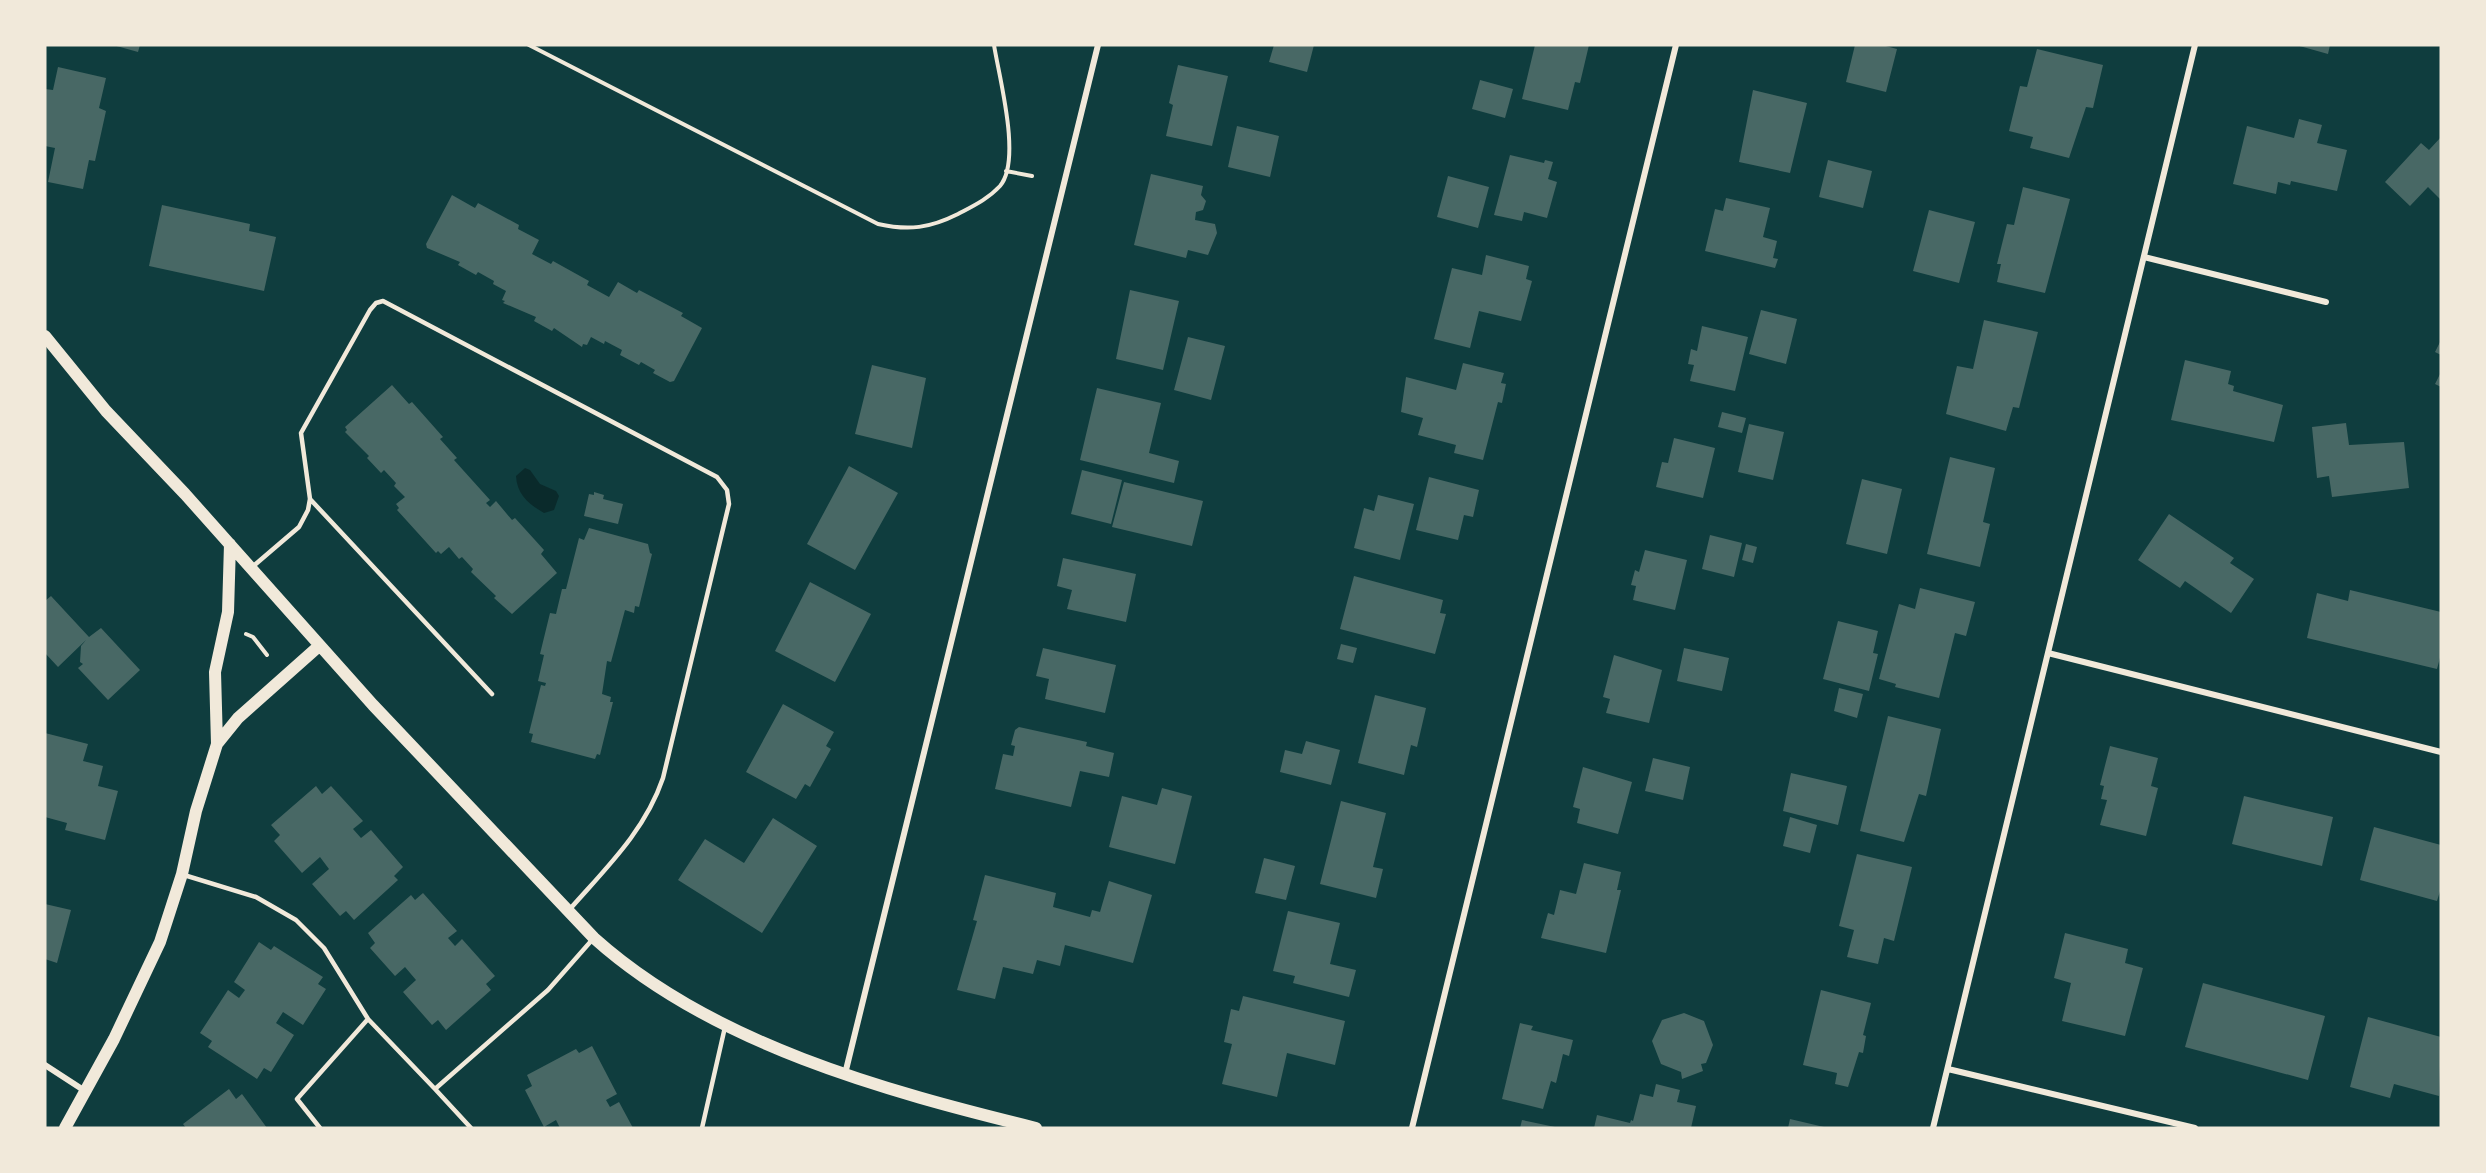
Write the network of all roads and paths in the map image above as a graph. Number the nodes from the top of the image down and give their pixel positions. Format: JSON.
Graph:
{"nodes":[{"id":1,"x":529,"y":45,"type":"edge"},
{"id":2,"x":994,"y":45,"type":"edge"},
{"id":3,"x":1098,"y":45,"type":"edge"},
{"id":4,"x":1676,"y":45,"type":"edge"},
{"id":5,"x":2195,"y":45,"type":"edge"},
{"id":6,"x":1006,"y":171,"type":"junction"},
{"id":7,"x":1032,"y":176,"type":"dead end"},
{"id":8,"x":2144,"y":257,"type":"junction"},
{"id":9,"x":2326,"y":302,"type":"dead end"},
{"id":10,"x":45,"y":336,"type":"edge"},
{"id":11,"x":310,"y":499,"type":"junction"},
{"id":12,"x":230,"y":544,"type":"junction"},
{"id":13,"x":251,"y":568,"type":"junction"},
{"id":14,"x":240,"y":631,"type":"dead end"},
{"id":15,"x":319,"y":646,"type":"junction"},
{"id":16,"x":2048,"y":654,"type":"junction"},
{"id":17,"x":267,"y":655,"type":"dead end"},
{"id":18,"x":492,"y":694,"type":"dead end"},
{"id":19,"x":217,"y":744,"type":"junction"},
{"id":20,"x":2441,"y":752,"type":"edge"},
{"id":21,"x":182,"y":874,"type":"junction"},
{"id":22,"x":568,"y":911,"type":"junction"},
{"id":23,"x":594,"y":938,"type":"junction"},
{"id":24,"x":368,"y":1019,"type":"junction"},
{"id":25,"x":726,"y":1024,"type":"junction"},
{"id":26,"x":45,"y":1065,"type":"edge"},
{"id":27,"x":1948,"y":1068,"type":"junction"},
{"id":28,"x":845,"y":1074,"type":"junction"},
{"id":29,"x":435,"y":1089,"type":"junction"},
{"id":30,"x":86,"y":1091,"type":"junction"},
{"id":31,"x":65,"y":1128,"type":"edge"},
{"id":32,"x":320,"y":1128,"type":"edge"},
{"id":33,"x":471,"y":1128,"type":"edge"},
{"id":34,"x":702,"y":1128,"type":"edge"},
{"id":35,"x":1036,"y":1128,"type":"edge"},
{"id":36,"x":1412,"y":1128,"type":"edge"},
{"id":37,"x":1933,"y":1128,"type":"edge"},
{"id":38,"x":2195,"y":1128,"type":"edge"}],
"edges":[{"from":1,"to":6,"type":"path"},
{"from":2,"to":6,"type":"path"},
{"from":3,"to":28,"type":"street"},
{"from":4,"to":36,"type":"street"},
{"from":5,"to":8,"type":"street"},
{"from":6,"to":7,"type":"path"},
{"from":8,"to":9,"type":"street"},
{"from":8,"to":16,"type":"street"},
{"from":10,"to":12,"type":"main road"},
{"from":11,"to":13,"type":"lane"},
{"from":11,"to":18,"type":"lane"},
{"from":11,"to":22,"type":"lane"},
{"from":12,"to":13,"type":"main road"},
{"from":12,"to":19,"type":"main road"},
{"from":13,"to":15,"type":"main road"},
{"from":14,"to":17,"type":"path"},
{"from":15,"to":19,"type":"main road"},
{"from":15,"to":22,"type":"main road"},
{"from":16,"to":20,"type":"street"},
{"from":16,"to":27,"type":"street"},
{"from":19,"to":21,"type":"main road"},
{"from":21,"to":24,"type":"lane"},
{"from":21,"to":30,"type":"main road"},
{"from":22,"to":23,"type":"main road"},
{"from":23,"to":25,"type":"main road"},
{"from":23,"to":29,"type":"lane"},
{"from":24,"to":29,"type":"lane"},
{"from":24,"to":32,"type":"lane"},
{"from":25,"to":28,"type":"main road"},
{"from":25,"to":34,"type":"lane"},
{"from":26,"to":30,"type":"street"},
{"from":27,"to":37,"type":"street"},
{"from":27,"to":38,"type":"street"},
{"from":28,"to":35,"type":"main road"},
{"from":29,"to":33,"type":"lane"},
{"from":30,"to":31,"type":"main road"}]}
